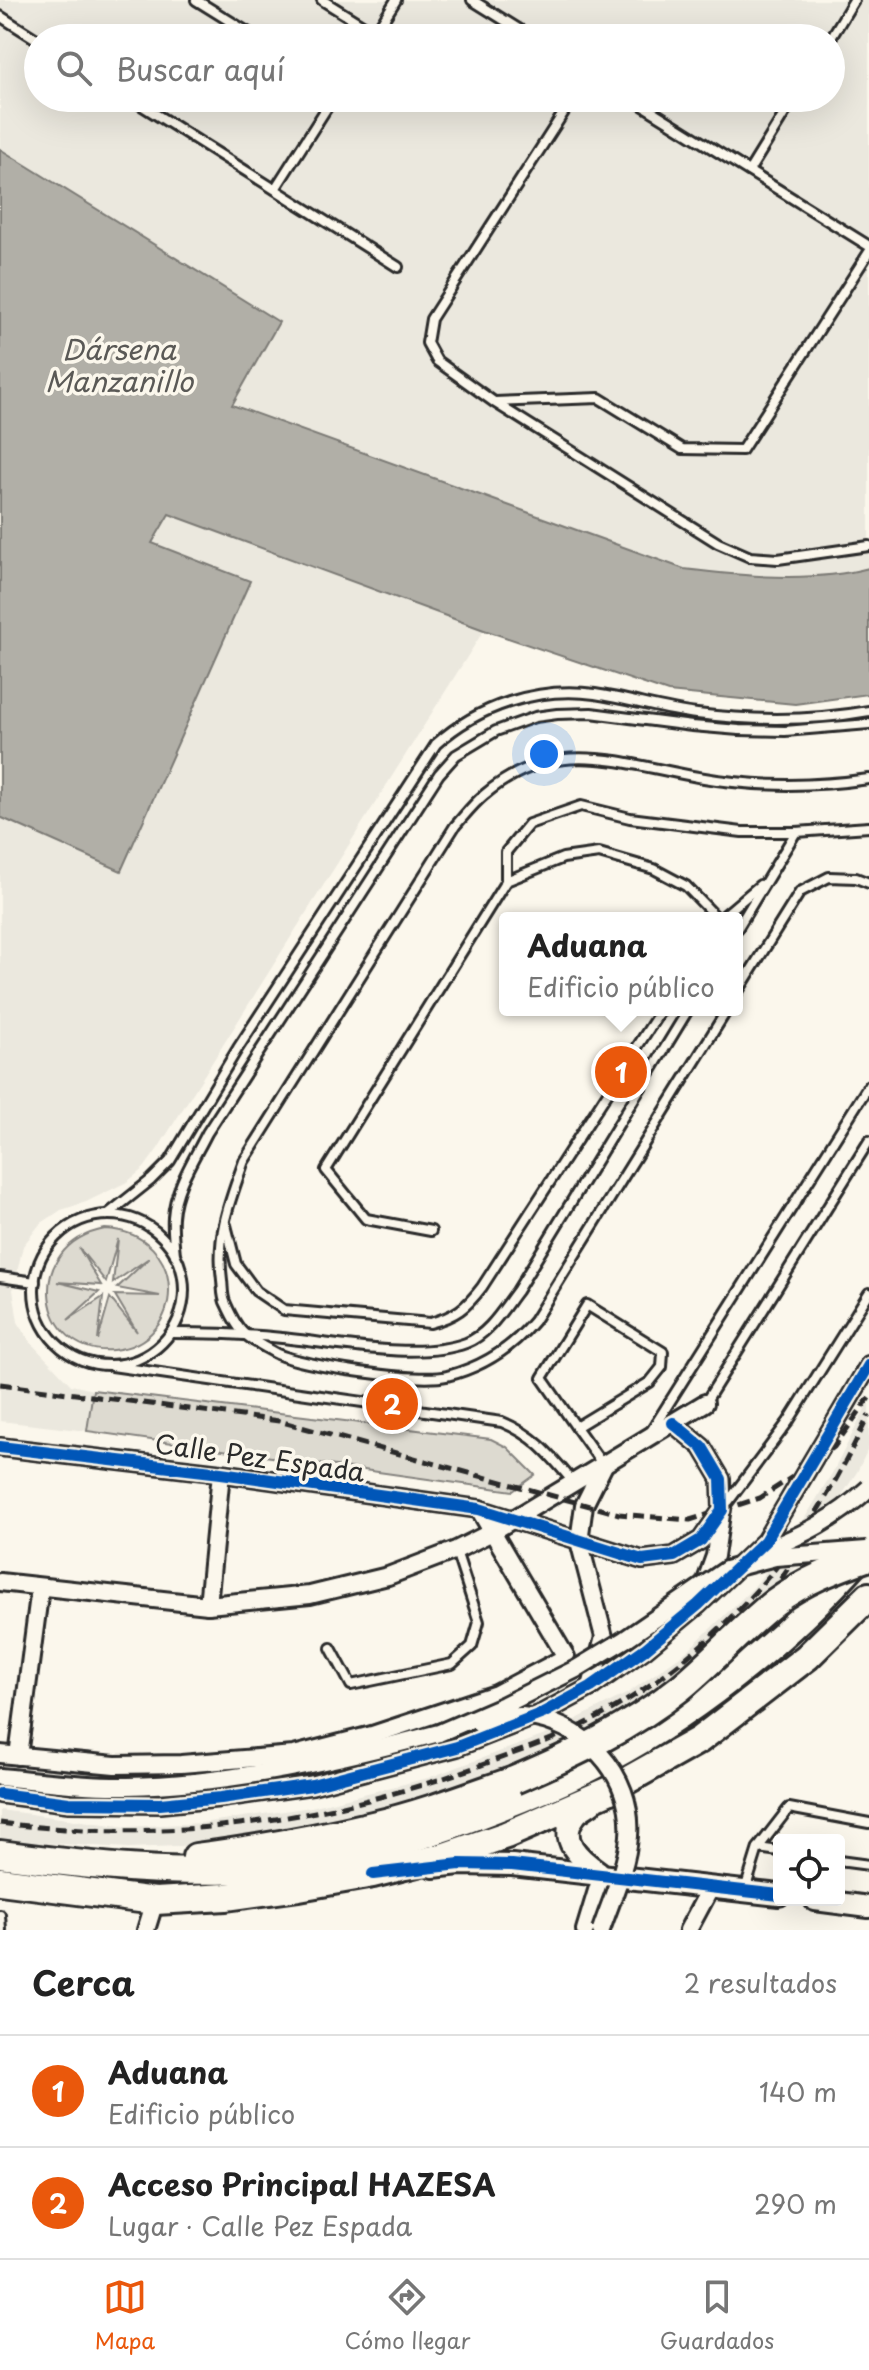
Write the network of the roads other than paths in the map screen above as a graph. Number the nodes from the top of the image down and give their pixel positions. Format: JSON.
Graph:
{"nodes":[{"id":1,"x":196,"y":0,"type":"edge"},
{"id":2,"x":322,"y":0,"type":"edge"},
{"id":3,"x":396,"y":0,"type":"edge"},
{"id":4,"x":472,"y":0,"type":"edge"},
{"id":5,"x":854,"y":0,"type":"edge"},
{"id":6,"x":0,"y":16,"type":"edge"},
{"id":7,"x":235,"y":24,"type":"edge"},
{"id":8,"x":357,"y":24,"type":"edge"},
{"id":9,"x":380,"y":24,"type":"edge"},
{"id":10,"x":511,"y":24,"type":"edge"},
{"id":11,"x":839,"y":24,"type":"edge"},
{"id":12,"x":24,"y":31,"type":"edge"},
{"id":13,"x":152,"y":112,"type":"edge"},
{"id":14,"x":324,"y":112,"type":"edge"},
{"id":15,"x":564,"y":112,"type":"edge"},
{"id":16,"x":654,"y":112,"type":"edge"},
{"id":17,"x":785,"y":112,"type":"edge"},
{"id":18,"x":749,"y":171,"type":"junction"},
{"id":19,"x":275,"y":189,"type":"junction"},
{"id":20,"x":869,"y":246,"type":"edge"},
{"id":21,"x":869,"y":252,"type":"edge"},
{"id":22,"x":398,"y":267,"type":"dead end"},
{"id":23,"x":494,"y":402,"type":"junction"},
{"id":24,"x":869,"y":546,"type":"edge"},
{"id":25,"x":869,"y":711,"type":"edge"},
{"id":26,"x":869,"y":724,"type":"edge"},
{"id":27,"x":869,"y":779,"type":"edge"},
{"id":28,"x":869,"y":827,"type":"edge"},
{"id":29,"x":796,"y":832,"type":"junction"},
{"id":30,"x":768,"y":878,"type":"junction"},
{"id":31,"x":506,"y":881,"type":"junction"},
{"id":32,"x":869,"y":883,"type":"edge"},
{"id":33,"x":713,"y":912,"type":"edge"},
{"id":34,"x":726,"y":912,"type":"edge"},
{"id":35,"x":743,"y":919,"type":"edge"},
{"id":36,"x":743,"y":983,"type":"edge"},
{"id":37,"x":657,"y":1016,"type":"edge"},
{"id":38,"x":684,"y":1016,"type":"edge"},
{"id":39,"x":723,"y":1016,"type":"edge"},
{"id":40,"x":869,"y":1085,"type":"edge"},
{"id":41,"x":869,"y":1141,"type":"edge"},
{"id":42,"x":107,"y":1215,"type":"junction"},
{"id":43,"x":224,"y":1216,"type":"junction"},
{"id":44,"x":431,"y":1231,"type":"dead end"},
{"id":45,"x":175,"y":1255,"type":"junction"},
{"id":46,"x":0,"y":1277,"type":"edge"},
{"id":47,"x":35,"y":1282,"type":"junction"},
{"id":48,"x":869,"y":1293,"type":"edge"},
{"id":49,"x":171,"y":1333,"type":"junction"},
{"id":50,"x":244,"y":1334,"type":"junction"},
{"id":51,"x":869,"y":1365,"type":"edge"},
{"id":52,"x":112,"y":1366,"type":"junction"},
{"id":53,"x":705,"y":1403,"type":"joint"},
{"id":54,"x":673,"y":1423,"type":"junction"},
{"id":55,"x":576,"y":1427,"type":"junction"},
{"id":56,"x":645,"y":1441,"type":"junction"},
{"id":57,"x":0,"y":1447,"type":"edge"},
{"id":58,"x":603,"y":1465,"type":"junction"},
{"id":59,"x":221,"y":1473,"type":"junction"},
{"id":60,"x":574,"y":1483,"type":"junction"},
{"id":61,"x":869,"y":1488,"type":"edge"},
{"id":62,"x":479,"y":1509,"type":"junction"},
{"id":63,"x":722,"y":1510,"type":"junction"},
{"id":64,"x":512,"y":1520,"type":"junction"},
{"id":65,"x":492,"y":1532,"type":"junction"},
{"id":66,"x":579,"y":1541,"type":"junction"},
{"id":67,"x":869,"y":1548,"type":"edge"},
{"id":68,"x":456,"y":1550,"type":"junction"},
{"id":69,"x":869,"y":1557,"type":"edge"},
{"id":70,"x":726,"y":1570,"type":"junction"},
{"id":71,"x":0,"y":1582,"type":"edge"},
{"id":72,"x":40,"y":1588,"type":"junction"},
{"id":73,"x":864,"y":1604,"type":"edge"},
{"id":74,"x":208,"y":1605,"type":"junction"},
{"id":75,"x":698,"y":1605,"type":"junction"},
{"id":76,"x":331,"y":1648,"type":"dead end"},
{"id":77,"x":591,"y":1687,"type":"junction"},
{"id":78,"x":439,"y":1733,"type":"junction"},
{"id":79,"x":0,"y":1754,"type":"edge"},
{"id":80,"x":18,"y":1756,"type":"junction"},
{"id":81,"x":0,"y":1777,"type":"edge"},
{"id":82,"x":608,"y":1791,"type":"junction"},
{"id":83,"x":0,"y":1794,"type":"edge"},
{"id":84,"x":869,"y":1823,"type":"edge"},
{"id":85,"x":758,"y":1848,"type":"junction"},
{"id":86,"x":773,"y":1850,"type":"edge"},
{"id":87,"x":0,"y":1854,"type":"edge"},
{"id":88,"x":845,"y":1862,"type":"edge"},
{"id":89,"x":869,"y":1865,"type":"edge"},
{"id":90,"x":112,"y":1867,"type":"junction"},
{"id":91,"x":373,"y":1874,"type":"junction"},
{"id":92,"x":602,"y":1874,"type":"junction"},
{"id":93,"x":0,"y":1881,"type":"edge"},
{"id":94,"x":711,"y":1887,"type":"junction"},
{"id":95,"x":745,"y":1891,"type":"junction"},
{"id":96,"x":773,"y":1894,"type":"edge"},
{"id":97,"x":155,"y":1901,"type":"junction"},
{"id":98,"x":845,"y":1904,"type":"edge"},
{"id":99,"x":869,"y":1907,"type":"edge"},
{"id":100,"x":0,"y":1915,"type":"edge"},
{"id":101,"x":1,"y":1930,"type":"edge"},
{"id":102,"x":146,"y":1930,"type":"edge"},
{"id":103,"x":585,"y":1930,"type":"edge"},
{"id":104,"x":601,"y":1930,"type":"edge"},
{"id":105,"x":688,"y":1930,"type":"edge"}],
"edges":[{"from":1,"to":7,"type":"lane"},
{"from":2,"to":8,"type":"lane"},
{"from":3,"to":9,"type":"lane"},
{"from":4,"to":10,"type":"lane"},
{"from":5,"to":11,"type":"lane"},
{"from":6,"to":12,"type":"lane"},
{"from":13,"to":19,"type":"lane"},
{"from":14,"to":19,"type":"lane"},
{"from":15,"to":23,"type":"lane"},
{"from":16,"to":18,"type":"lane"},
{"from":17,"to":18,"type":"lane"},
{"from":18,"to":20,"type":"lane"},
{"from":19,"to":22,"type":"lane"},
{"from":21,"to":23,"type":"lane"},
{"from":23,"to":24,"type":"lane"},
{"from":25,"to":42,"type":"lane"},
{"from":26,"to":45,"type":"lane"},
{"from":27,"to":43,"type":"lane"},
{"from":28,"to":29,"type":"lane"},
{"from":29,"to":30,"type":"lane"},
{"from":29,"to":31,"type":"lane"},
{"from":30,"to":34,"type":"lane"},
{"from":30,"to":35,"type":"lane"},
{"from":31,"to":33,"type":"lane"},
{"from":31,"to":44,"type":"lane"},
{"from":32,"to":36,"type":"lane"},
{"from":37,"to":43,"type":"lane"},
{"from":38,"to":50,"type":"lane"},
{"from":39,"to":50,"type":"lane"},
{"from":40,"to":56,"type":"lane"},
{"from":41,"to":53,"type":"lane"},
{"from":42,"to":45,"type":"lane"},
{"from":42,"to":47,"type":"lane"},
{"from":43,"to":50,"type":"lane"},
{"from":45,"to":49,"type":"lane"},
{"from":46,"to":47,"type":"lane"},
{"from":47,"to":52,"type":"lane"},
{"from":48,"to":63,"type":"lane"},
{"from":49,"to":50,"type":"lane"},
{"from":49,"to":52,"type":"lane"},
{"from":51,"to":75,"type":"street"},
{"from":52,"to":60,"type":"lane"},
{"from":53,"to":54,"type":"street"},
{"from":54,"to":56,"type":"street"},
{"from":54,"to":63,"type":"street"},
{"from":55,"to":55,"type":"lane"},
{"from":55,"to":58,"type":"lane"},
{"from":56,"to":58,"type":"street"},
{"from":57,"to":59,"type":"street","name":"Calle Pez Espada"},
{"from":58,"to":60,"type":"street"},
{"from":58,"to":66,"type":"street"},
{"from":59,"to":62,"type":"street","name":"Calle Pez Espada"},
{"from":59,"to":74,"type":"street"},
{"from":60,"to":64,"type":"street"},
{"from":61,"to":70,"type":"street","bridge":true},
{"from":62,"to":64,"type":"street","name":"Calle Pez Espada"},
{"from":62,"to":65,"type":"street"},
{"from":63,"to":66,"type":"street"},
{"from":63,"to":75,"type":"street"},
{"from":64,"to":65,"type":"street"},
{"from":64,"to":66,"type":"street","name":"Calle Pez Espada"},
{"from":65,"to":68,"type":"street"},
{"from":65,"to":80,"type":"street"},
{"from":66,"to":77,"type":"street"},
{"from":67,"to":70,"type":"street","bridge":true},
{"from":67,"to":90,"type":"main road"},
{"from":68,"to":74,"type":"street"},
{"from":68,"to":76,"type":"lane"},
{"from":69,"to":90,"type":"main road","bridge":true},
{"from":70,"to":78,"type":"street","bridge":true},
{"from":71,"to":72,"type":"street"},
{"from":72,"to":74,"type":"street"},
{"from":72,"to":80,"type":"street"},
{"from":73,"to":82,"type":"main road"},
{"from":75,"to":77,"type":"street"},
{"from":77,"to":83,"type":"street"},
{"from":78,"to":81,"type":"street"},
{"from":78,"to":104,"type":"street","bridge":true},
{"from":79,"to":80,"type":"street"},
{"from":82,"to":91,"type":"main road"},
{"from":82,"to":92,"type":"street"},
{"from":84,"to":85,"type":"lane"},
{"from":85,"to":86,"type":"lane"},
{"from":85,"to":95,"type":"lane"},
{"from":87,"to":90,"type":"main road"},
{"from":88,"to":89,"type":"lane"},
{"from":91,"to":92,"type":"street"},
{"from":91,"to":97,"type":"main road"},
{"from":92,"to":94,"type":"street"},
{"from":92,"to":103,"type":"street"},
{"from":93,"to":97,"type":"main road"},
{"from":94,"to":95,"type":"street"},
{"from":94,"to":105,"type":"street"},
{"from":95,"to":96,"type":"street"},
{"from":97,"to":102,"type":"street"},
{"from":98,"to":99,"type":"street"},
{"from":100,"to":101,"type":"lane"}]}
